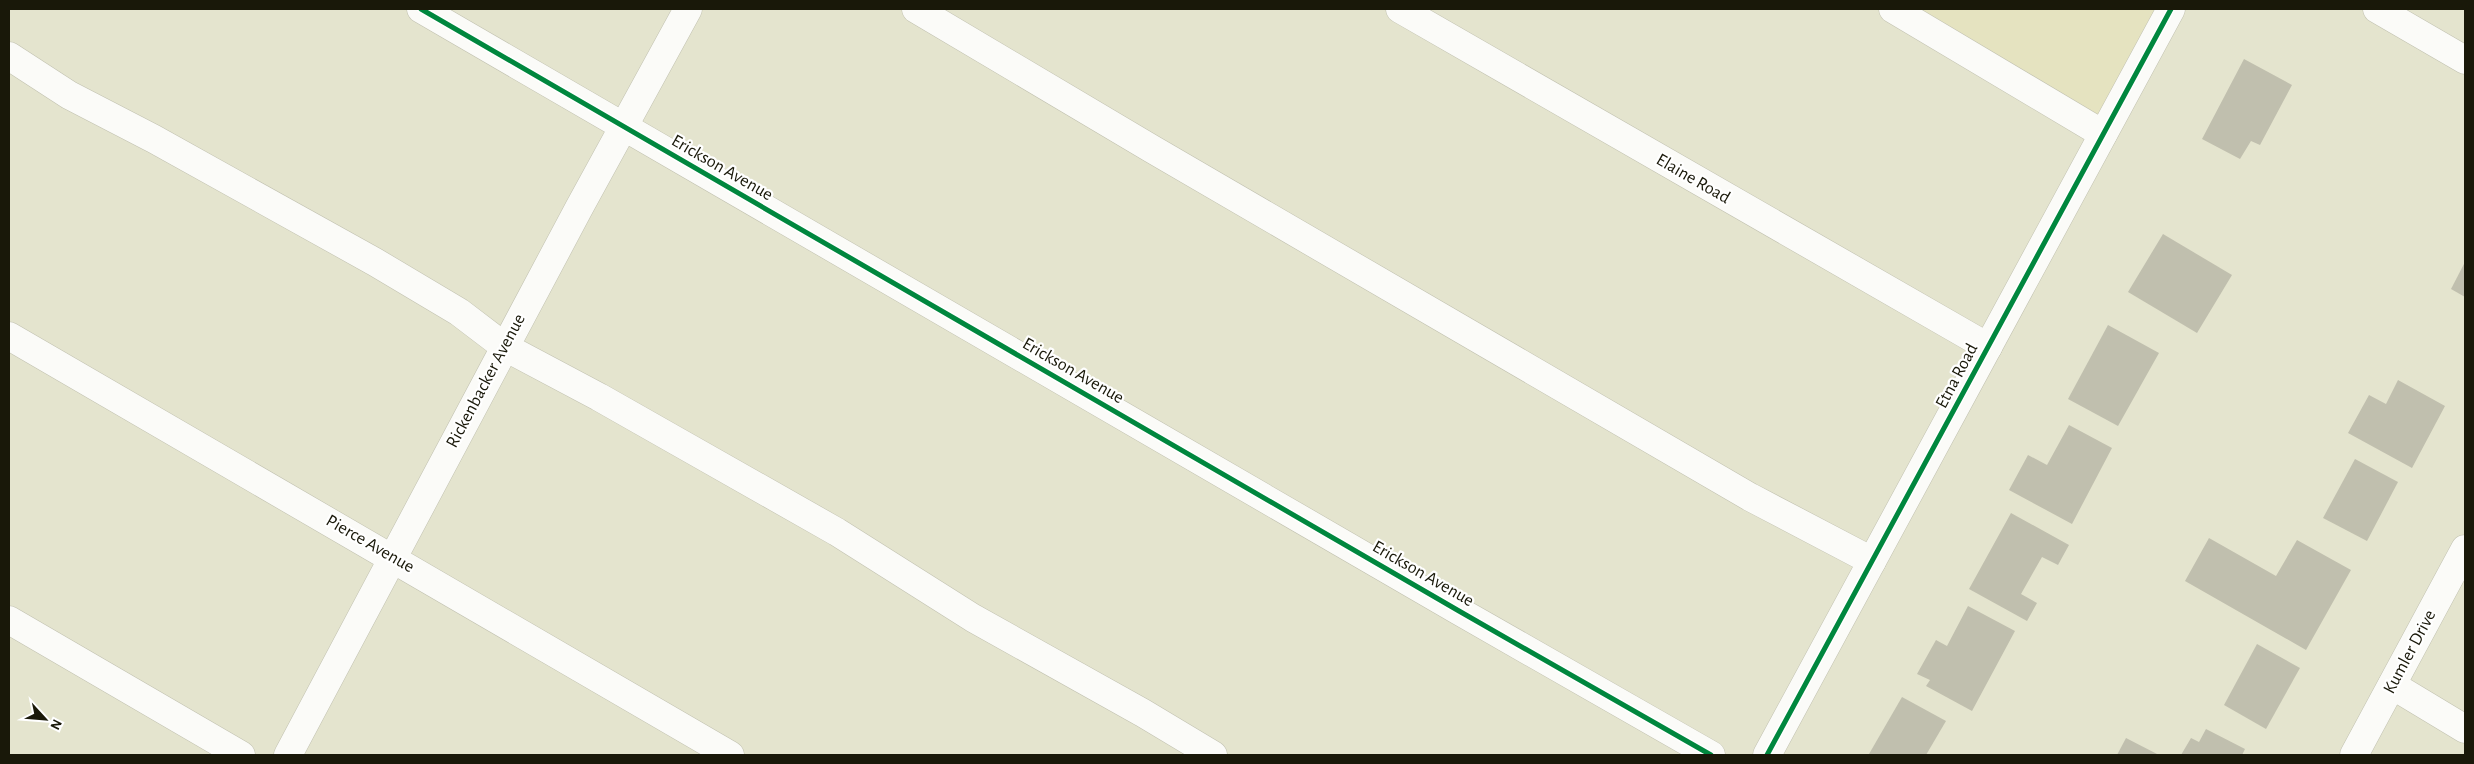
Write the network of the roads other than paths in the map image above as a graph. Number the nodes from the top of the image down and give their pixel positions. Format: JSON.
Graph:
{"nodes":[{"id":1,"x":421,"y":9,"type":"edge"},
{"id":2,"x":688,"y":9,"type":"edge"},
{"id":3,"x":916,"y":9,"type":"edge"},
{"id":4,"x":1400,"y":9,"type":"edge"},
{"id":5,"x":1893,"y":9,"type":"edge"},
{"id":6,"x":2171,"y":9,"type":"edge"},
{"id":7,"x":2378,"y":9,"type":"edge"},
{"id":8,"x":9,"y":56,"type":"edge"},
{"id":9,"x":2465,"y":60,"type":"edge"},
{"id":10,"x":625,"y":127,"type":"junction"},
{"id":11,"x":2103,"y":134,"type":"junction"},
{"id":12,"x":9,"y":336,"type":"edge"},
{"id":13,"x":505,"y":347,"type":"junction"},
{"id":14,"x":1988,"y":347,"type":"junction"},
{"id":15,"x":2465,"y":549,"type":"edge"},
{"id":16,"x":392,"y":557,"type":"junction"},
{"id":17,"x":1872,"y":562,"type":"junction"},
{"id":18,"x":9,"y":620,"type":"edge"},
{"id":19,"x":2392,"y":686,"type":"junction"},
{"id":20,"x":2465,"y":729,"type":"edge"},
{"id":21,"x":242,"y":755,"type":"edge"},
{"id":22,"x":288,"y":755,"type":"edge"},
{"id":23,"x":730,"y":755,"type":"edge"},
{"id":24,"x":1212,"y":755,"type":"edge"},
{"id":25,"x":1711,"y":755,"type":"edge"},
{"id":26,"x":1767,"y":755,"type":"edge"},
{"id":27,"x":2354,"y":755,"type":"edge"}],
"edges":[{"from":1,"to":10,"type":"street","name":"Erickson Avenue"},
{"from":2,"to":10,"type":"street","name":"Rickenbacker Avenue"},
{"from":3,"to":17,"type":"street"},
{"from":4,"to":14,"type":"street","name":"Elaine Road"},
{"from":5,"to":11,"type":"street"},
{"from":6,"to":11,"type":"street","name":"Etna Road"},
{"from":7,"to":9,"type":"street"},
{"from":8,"to":13,"type":"street"},
{"from":10,"to":13,"type":"street","name":"Rickenbacker Avenue"},
{"from":10,"to":25,"type":"street","name":"Erickson Avenue"},
{"from":11,"to":14,"type":"street","name":"Etna Road"},
{"from":12,"to":16,"type":"street","name":"Pierce Avenue"},
{"from":13,"to":16,"type":"street","name":"Rickenbacker Avenue"},
{"from":13,"to":24,"type":"street"},
{"from":14,"to":17,"type":"street","name":"Etna Road"},
{"from":15,"to":19,"type":"street","name":"Kumler Drive"},
{"from":16,"to":22,"type":"street","name":"Rickenbacker Avenue"},
{"from":16,"to":23,"type":"street","name":"Pierce Avenue"},
{"from":17,"to":26,"type":"street","name":"Etna Road"},
{"from":18,"to":21,"type":"street"},
{"from":19,"to":20,"type":"street"},
{"from":19,"to":27,"type":"street","name":"Kumler Drive"}]}
